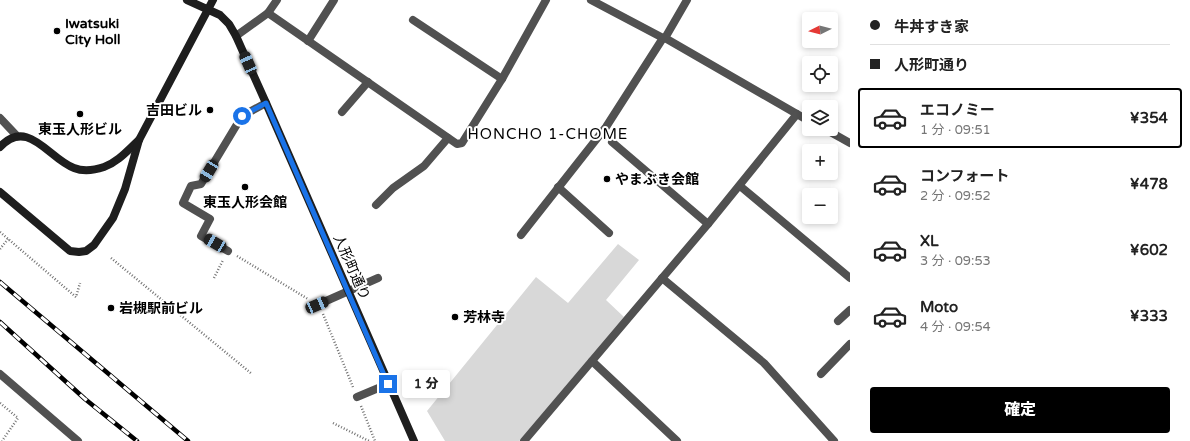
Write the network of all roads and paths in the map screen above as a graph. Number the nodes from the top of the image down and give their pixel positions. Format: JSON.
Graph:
{"nodes":[{"id":1,"x":187,"y":0,"type":"edge"},
{"id":2,"x":213,"y":0,"type":"edge"},
{"id":3,"x":276,"y":0,"type":"edge"},
{"id":4,"x":334,"y":0,"type":"edge"},
{"id":5,"x":546,"y":0,"type":"edge"},
{"id":6,"x":591,"y":0,"type":"edge"},
{"id":7,"x":687,"y":0,"type":"edge"},
{"id":8,"x":208,"y":9,"type":"junction"},
{"id":9,"x":268,"y":13,"type":"junction"},
{"id":10,"x":413,"y":20,"type":"dead end"},
{"id":11,"x":236,"y":36,"type":"junction"},
{"id":12,"x":664,"y":38,"type":"junction"},
{"id":13,"x":308,"y":41,"type":"junction"},
{"id":14,"x":502,"y":79,"type":"junction"},
{"id":15,"x":368,"y":82,"type":"junction"},
{"id":16,"x":266,"y":103,"type":"junction"},
{"id":17,"x":342,"y":112,"type":"dead end"},
{"id":18,"x":797,"y":114,"type":"junction"},
{"id":19,"x":802,"y":116,"type":"edge"},
{"id":20,"x":0,"y":118,"type":"edge"},
{"id":21,"x":17,"y":136,"type":"junction"},
{"id":22,"x":838,"y":136,"type":"edge"},
{"id":23,"x":448,"y":138,"type":"junction"},
{"id":24,"x":139,"y":140,"type":"junction"},
{"id":25,"x":612,"y":142,"type":"dead end"},
{"id":26,"x":850,"y":143,"type":"edge"},
{"id":27,"x":0,"y":147,"type":"edge"},
{"id":28,"x":740,"y":186,"type":"junction"},
{"id":29,"x":558,"y":188,"type":"junction"},
{"id":30,"x":0,"y":192,"type":"edge"},
{"id":31,"x":376,"y":205,"type":"dead end"},
{"id":32,"x":708,"y":224,"type":"junction"},
{"id":33,"x":0,"y":232,"type":"edge"},
{"id":34,"x":609,"y":233,"type":"dead end"},
{"id":35,"x":521,"y":235,"type":"dead end"},
{"id":36,"x":8,"y":239,"type":"junction"},
{"id":37,"x":0,"y":249,"type":"edge"},
{"id":38,"x":228,"y":251,"type":"junction"},
{"id":39,"x":111,"y":258,"type":"dead end"},
{"id":40,"x":214,"y":278,"type":"dead end"},
{"id":41,"x":378,"y":278,"type":"dead end"},
{"id":42,"x":662,"y":278,"type":"junction"},
{"id":43,"x":850,"y":278,"type":"edge"},
{"id":44,"x":80,"y":284,"type":"dead end"},
{"id":45,"x":348,"y":291,"type":"junction"},
{"id":46,"x":317,"y":305,"type":"junction"},
{"id":47,"x":850,"y":310,"type":"edge"},
{"id":48,"x":838,"y":321,"type":"dead end"},
{"id":49,"x":850,"y":344,"type":"edge"},
{"id":50,"x":592,"y":361,"type":"junction"},
{"id":51,"x":0,"y":374,"type":"edge"},
{"id":52,"x":252,"y":374,"type":"dead end"},
{"id":53,"x":821,"y":374,"type":"dead end"},
{"id":54,"x":388,"y":384,"type":"junction"},
{"id":55,"x":357,"y":397,"type":"junction"},
{"id":56,"x":0,"y":403,"type":"edge"},
{"id":57,"x":333,"y":424,"type":"dead end"},
{"id":58,"x":2,"y":441,"type":"edge"},
{"id":59,"x":78,"y":441,"type":"edge"},
{"id":60,"x":369,"y":441,"type":"edge"},
{"id":61,"x":375,"y":441,"type":"edge"},
{"id":62,"x":414,"y":441,"type":"edge"},
{"id":63,"x":524,"y":441,"type":"edge"},
{"id":64,"x":677,"y":441,"type":"edge"},
{"id":65,"x":834,"y":441,"type":"edge"}],
"edges":[{"from":1,"to":8,"type":"street","name":"人形町通り"},
{"from":2,"to":8,"type":"street"},
{"from":3,"to":9,"type":"street"},
{"from":4,"to":13,"type":"street"},
{"from":5,"to":14,"type":"street"},
{"from":6,"to":12,"type":"street"},
{"from":7,"to":12,"type":"street"},
{"from":8,"to":11,"type":"street","name":"人形町通り"},
{"from":8,"to":24,"type":"street"},
{"from":9,"to":11,"type":"street"},
{"from":9,"to":13,"type":"street"},
{"from":10,"to":14,"type":"street"},
{"from":11,"to":16,"type":"street","name":"人形町通り"},
{"from":12,"to":18,"type":"street"},
{"from":12,"to":29,"type":"street"},
{"from":13,"to":15,"type":"street"},
{"from":14,"to":23,"type":"street"},
{"from":15,"to":17,"type":"street"},
{"from":15,"to":23,"type":"street"},
{"from":16,"to":38,"type":"street"},
{"from":16,"to":45,"type":"street","name":"人形町通り"},
{"from":18,"to":19,"type":"street"},
{"from":18,"to":28,"type":"street"},
{"from":20,"to":21,"type":"street"},
{"from":21,"to":24,"type":"street"},
{"from":21,"to":27,"type":"street"},
{"from":22,"to":26,"type":"street"},
{"from":23,"to":31,"type":"street"},
{"from":24,"to":30,"type":"street"},
{"from":25,"to":32,"type":"street"},
{"from":28,"to":32,"type":"street"},
{"from":28,"to":43,"type":"street"},
{"from":29,"to":34,"type":"street"},
{"from":29,"to":35,"type":"street"},
{"from":32,"to":42,"type":"street"},
{"from":33,"to":36,"type":"path"},
{"from":36,"to":37,"type":"path"},
{"from":36,"to":44,"type":"path"},
{"from":38,"to":40,"type":"path"},
{"from":38,"to":46,"type":"path"},
{"from":39,"to":52,"type":"path"},
{"from":41,"to":45,"type":"street"},
{"from":42,"to":50,"type":"street"},
{"from":42,"to":65,"type":"street"},
{"from":45,"to":46,"type":"street"},
{"from":45,"to":54,"type":"street","name":"人形町通り"},
{"from":46,"to":55,"type":"path"},
{"from":47,"to":48,"type":"street"},
{"from":49,"to":53,"type":"street"},
{"from":50,"to":63,"type":"street"},
{"from":50,"to":64,"type":"street"},
{"from":51,"to":59,"type":"street"},
{"from":54,"to":55,"type":"street"},
{"from":54,"to":62,"type":"street","name":"人形町通り"},
{"from":55,"to":61,"type":"path"},
{"from":56,"to":58,"type":"path"},
{"from":57,"to":60,"type":"path"}]}
